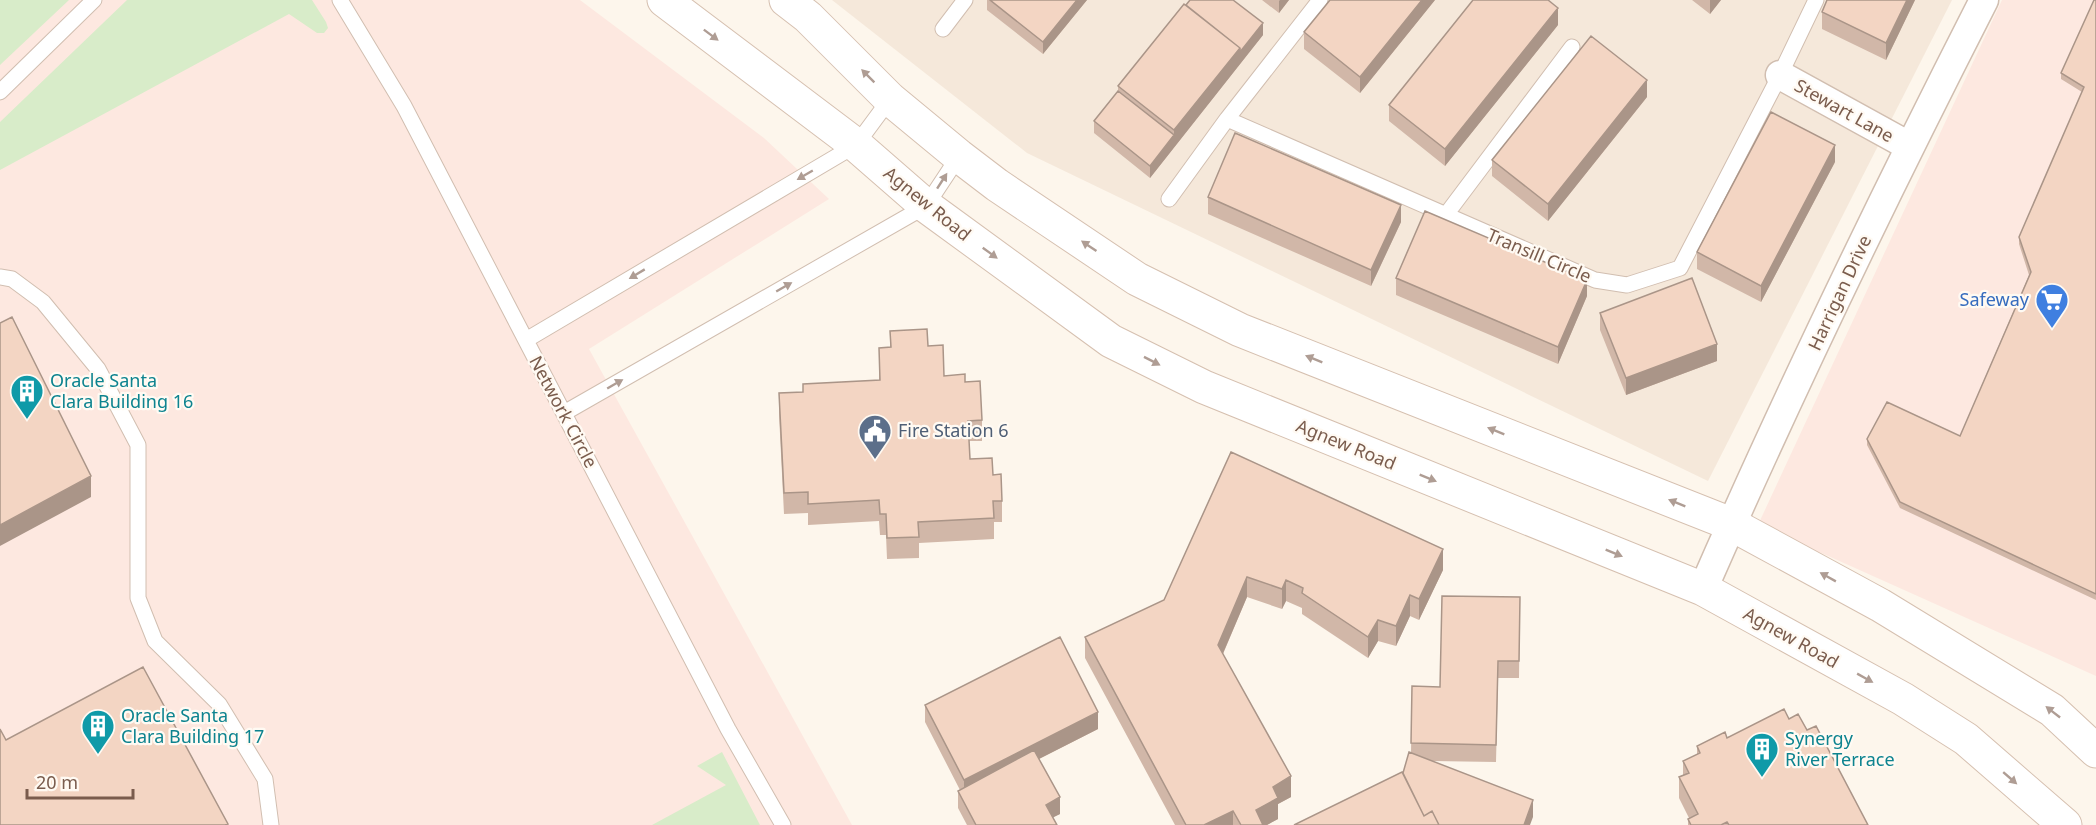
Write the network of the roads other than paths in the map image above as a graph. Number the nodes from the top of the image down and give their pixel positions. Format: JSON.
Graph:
{"nodes":[{"id":1,"x":94,"y":0,"type":"edge"},
{"id":2,"x":340,"y":0,"type":"edge"},
{"id":3,"x":664,"y":0,"type":"edge"},
{"id":4,"x":786,"y":0,"type":"edge"},
{"id":5,"x":965,"y":0,"type":"edge"},
{"id":6,"x":1320,"y":0,"type":"edge"},
{"id":7,"x":1816,"y":0,"type":"edge"},
{"id":8,"x":1984,"y":0,"type":"edge"},
{"id":9,"x":942,"y":29,"type":"dead end"},
{"id":10,"x":1572,"y":47,"type":"dead end"},
{"id":11,"x":1780,"y":75,"type":"junction"},
{"id":12,"x":0,"y":92,"type":"edge"},
{"id":13,"x":890,"y":99,"type":"junction"},
{"id":14,"x":1227,"y":120,"type":"junction"},
{"id":15,"x":856,"y":145,"type":"junction"},
{"id":16,"x":1909,"y":146,"type":"junction"},
{"id":17,"x":959,"y":156,"type":"junction"},
{"id":18,"x":1169,"y":199,"type":"dead end"},
{"id":19,"x":926,"y":206,"type":"junction"},
{"id":20,"x":1445,"y":216,"type":"junction"},
{"id":21,"x":0,"y":276,"type":"edge"},
{"id":22,"x":526,"y":340,"type":"junction"},
{"id":23,"x":564,"y":413,"type":"junction"},
{"id":24,"x":1731,"y":524,"type":"junction"},
{"id":25,"x":1703,"y":589,"type":"junction"},
{"id":26,"x":2096,"y":751,"type":"edge"},
{"id":27,"x":271,"y":825,"type":"edge"},
{"id":28,"x":783,"y":825,"type":"edge"},
{"id":29,"x":2065,"y":825,"type":"edge"}],
"edges":[{"from":1,"to":12,"type":"lane"},
{"from":2,"to":22,"type":"lane","name":"Network Circle"},
{"from":3,"to":15,"type":"main road","name":"Agnew Road","one_way":true},
{"from":13,"to":4,"type":"main road","one_way":true},
{"from":5,"to":9,"type":"lane"},
{"from":6,"to":14,"type":"lane"},
{"from":7,"to":11,"type":"lane","name":"Transill Circle"},
{"from":8,"to":16,"type":"street","name":"Harrigan Drive"},
{"from":10,"to":20,"type":"lane"},
{"from":11,"to":16,"type":"street","name":"Stewart Lane"},
{"from":11,"to":20,"type":"lane","name":"Transill Circle"},
{"from":13,"to":15,"type":"lane"},
{"from":13,"to":17,"type":"main road"},
{"from":14,"to":18,"type":"lane"},
{"from":14,"to":20,"type":"lane","name":"Transill Circle"},
{"from":15,"to":19,"type":"main road","name":"Agnew Road"},
{"from":15,"to":22,"type":"lane","one_way":true},
{"from":16,"to":24,"type":"street","name":"Harrigan Drive"},
{"from":19,"to":17,"type":"lane","one_way":true},
{"from":24,"to":17,"type":"main road","one_way":true},
{"from":23,"to":19,"type":"lane","one_way":true},
{"from":19,"to":25,"type":"main road","name":"Agnew Road","one_way":true},
{"from":21,"to":27,"type":"lane"},
{"from":22,"to":23,"type":"lane","name":"Network Circle"},
{"from":23,"to":28,"type":"lane","name":"Network Circle"},
{"from":24,"to":25,"type":"street","name":"Harrigan Drive"},
{"from":26,"to":24,"type":"main road","one_way":true},
{"from":25,"to":29,"type":"main road","name":"Agnew Road","one_way":true}]}
